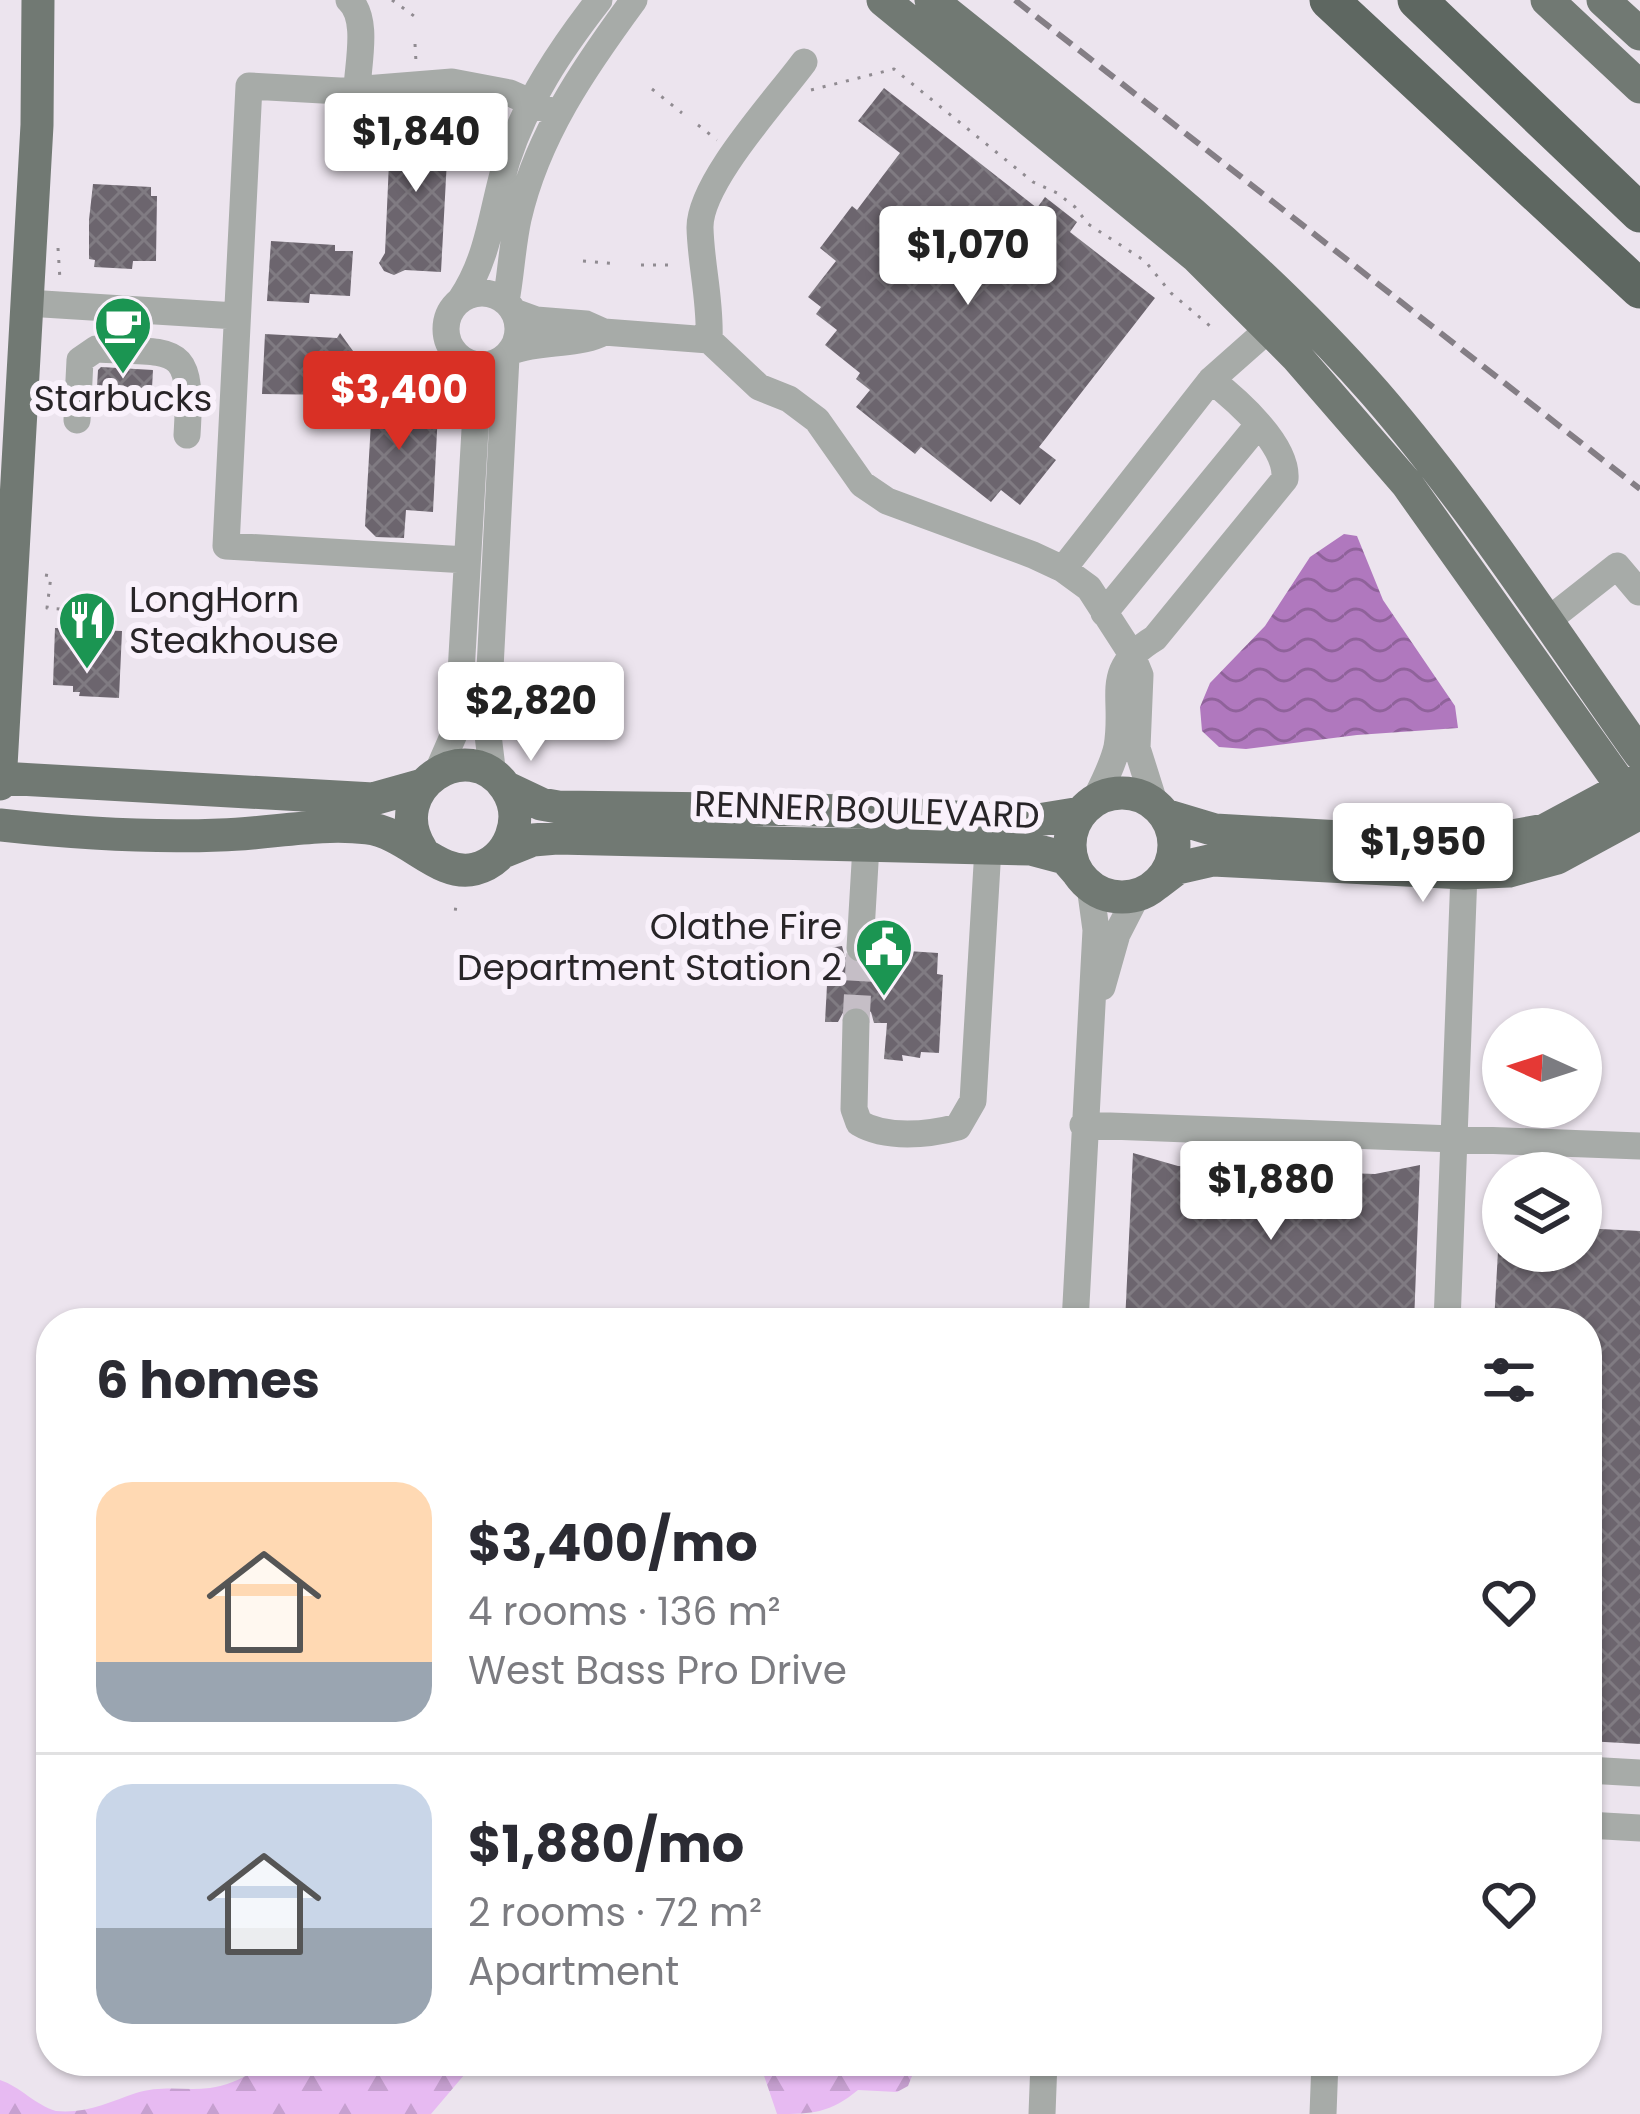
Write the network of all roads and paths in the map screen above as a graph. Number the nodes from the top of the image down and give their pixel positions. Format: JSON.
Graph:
{"nodes":[{"id":1,"x":38,"y":0,"type":"edge"},
{"id":2,"x":349,"y":0,"type":"edge"},
{"id":3,"x":392,"y":0,"type":"edge"},
{"id":4,"x":599,"y":0,"type":"edge"},
{"id":5,"x":634,"y":0,"type":"edge"},
{"id":6,"x":883,"y":0,"type":"edge"},
{"id":7,"x":931,"y":0,"type":"edge"},
{"id":8,"x":1329,"y":0,"type":"edge"},
{"id":9,"x":1417,"y":0,"type":"edge"},
{"id":10,"x":1547,"y":0,"type":"edge"},
{"id":11,"x":1603,"y":0,"type":"edge"},
{"id":12,"x":414,"y":16,"type":"dead end"},
{"id":13,"x":1640,"y":34,"type":"edge"},
{"id":14,"x":415,"y":44,"type":"dead end"},
{"id":15,"x":417,"y":70,"type":"dead end"},
{"id":16,"x":807,"y":76,"type":"joint"},
{"id":17,"x":1640,"y":87,"type":"edge"},
{"id":18,"x":357,"y":89,"type":"junction"},
{"id":19,"x":652,"y":89,"type":"dead end"},
{"id":20,"x":530,"y":103,"type":"junction"},
{"id":21,"x":557,"y":113,"type":"junction"},
{"id":22,"x":682,"y":113,"type":"dead end"},
{"id":23,"x":698,"y":125,"type":"dead end"},
{"id":24,"x":728,"y":148,"type":"dead end"},
{"id":25,"x":1640,"y":213,"type":"edge"},
{"id":26,"x":583,"y":261,"type":"dead end"},
{"id":27,"x":599,"y":262,"type":"junction"},
{"id":28,"x":618,"y":264,"type":"dead end"},
{"id":29,"x":641,"y":265,"type":"dead end"},
{"id":30,"x":678,"y":265,"type":"dead end"},
{"id":31,"x":598,"y":272,"type":"dead end"},
{"id":32,"x":1640,"y":289,"type":"edge"},
{"id":33,"x":461,"y":299,"type":"junction"},
{"id":34,"x":27,"y":303,"type":"junction"},
{"id":35,"x":510,"y":307,"type":"junction"},
{"id":36,"x":236,"y":316,"type":"junction"},
{"id":37,"x":1281,"y":318,"type":"junction"},
{"id":38,"x":1210,"y":326,"type":"dead end"},
{"id":39,"x":604,"y":332,"type":"junction"},
{"id":40,"x":709,"y":340,"type":"junction"},
{"id":41,"x":509,"y":354,"type":"junction"},
{"id":42,"x":461,"y":359,"type":"junction"},
{"id":43,"x":1210,"y":380,"type":"junction"},
{"id":44,"x":77,"y":420,"type":"dead end"},
{"id":45,"x":1258,"y":425,"type":"junction"},
{"id":46,"x":187,"y":435,"type":"dead end"},
{"id":47,"x":467,"y":560,"type":"junction"},
{"id":48,"x":1063,"y":569,"type":"junction"},
{"id":49,"x":45,"y":575,"type":"dead end"},
{"id":50,"x":1639,"y":592,"type":"edge"},
{"id":51,"x":61,"y":609,"type":"dead end"},
{"id":52,"x":1104,"y":613,"type":"junction"},
{"id":53,"x":1546,"y":622,"type":"junction"},
{"id":54,"x":1131,"y":652,"type":"junction"},
{"id":55,"x":1637,"y":776,"type":"edge"},
{"id":56,"x":430,"y":779,"type":"junction"},
{"id":57,"x":0,"y":780,"type":"edge"},
{"id":58,"x":499,"y":781,"type":"junction"},
{"id":59,"x":1088,"y":807,"type":"junction"},
{"id":60,"x":1160,"y":810,"type":"junction"},
{"id":61,"x":0,"y":825,"type":"edge"},
{"id":62,"x":866,"y":846,"type":"junction"},
{"id":63,"x":988,"y":848,"type":"junction"},
{"id":64,"x":422,"y":849,"type":"junction"},
{"id":65,"x":503,"y":852,"type":"junction"},
{"id":66,"x":1464,"y":873,"type":"junction"},
{"id":67,"x":1084,"y":880,"type":"junction"},
{"id":68,"x":1147,"y":889,"type":"junction"},
{"id":69,"x":454,"y":909,"type":"dead end"},
{"id":70,"x":463,"y":910,"type":"dead end"},
{"id":71,"x":860,"y":948,"type":"tunnel mouth"},
{"id":72,"x":856,"y":1022,"type":"tunnel mouth"},
{"id":73,"x":1090,"y":1044,"type":"junction"},
{"id":74,"x":1083,"y":1125,"type":"junction"},
{"id":75,"x":1454,"y":1140,"type":"junction"},
{"id":76,"x":1640,"y":1146,"type":"edge"},
{"id":77,"x":1076,"y":1308,"type":"edge"},
{"id":78,"x":1448,"y":1308,"type":"edge"},
{"id":79,"x":1602,"y":1771,"type":"edge"},
{"id":80,"x":1640,"y":1773,"type":"edge"},
{"id":81,"x":1602,"y":1826,"type":"edge"},
{"id":82,"x":1640,"y":1828,"type":"edge"},
{"id":83,"x":1043,"y":2076,"type":"edge"},
{"id":84,"x":1324,"y":2076,"type":"edge"},
{"id":85,"x":1042,"y":2114,"type":"edge"},
{"id":86,"x":1323,"y":2114,"type":"edge"}],
"edges":[{"from":1,"to":34,"type":"main road"},
{"from":2,"to":18,"type":"street"},
{"from":3,"to":12,"type":"path"},
{"from":4,"to":20,"type":"street"},
{"from":5,"to":21,"type":"street"},
{"from":6,"to":37,"type":"main road"},
{"from":7,"to":37,"type":"main road"},
{"from":8,"to":32,"type":"highway"},
{"from":9,"to":25,"type":"highway"},
{"from":10,"to":17,"type":"main road"},
{"from":11,"to":13,"type":"main road"},
{"from":14,"to":15,"type":"path"},
{"from":16,"to":38,"type":"path"},
{"from":16,"to":40,"type":"street"},
{"from":18,"to":20,"type":"street"},
{"from":18,"to":36,"type":"street"},
{"from":19,"to":22,"type":"path"},
{"from":20,"to":21,"type":"street"},
{"from":20,"to":33,"type":"street"},
{"from":21,"to":35,"type":"street"},
{"from":23,"to":24,"type":"path"},
{"from":26,"to":27,"type":"path"},
{"from":27,"to":28,"type":"path"},
{"from":27,"to":31,"type":"path"},
{"from":29,"to":30,"type":"path"},
{"from":33,"to":35,"type":"street"},
{"from":33,"to":42,"type":"street"},
{"from":34,"to":36,"type":"street"},
{"from":34,"to":57,"type":"main road"},
{"from":35,"to":39,"type":"street"},
{"from":35,"to":41,"type":"street"},
{"from":36,"to":47,"type":"street"},
{"from":37,"to":43,"type":"street"},
{"from":37,"to":53,"type":"main road"},
{"from":37,"to":55,"type":"main road"},
{"from":39,"to":40,"type":"street"},
{"from":39,"to":41,"type":"street"},
{"from":40,"to":48,"type":"street"},
{"from":41,"to":42,"type":"street"},
{"from":41,"to":58,"type":"street"},
{"from":42,"to":47,"type":"street"},
{"from":43,"to":45,"type":"street"},
{"from":43,"to":48,"type":"street"},
{"from":44,"to":46,"type":"street"},
{"from":45,"to":52,"type":"street"},
{"from":45,"to":54,"type":"street"},
{"from":47,"to":56,"type":"street"},
{"from":48,"to":52,"type":"street"},
{"from":49,"to":51,"type":"path"},
{"from":50,"to":53,"type":"street"},
{"from":52,"to":54,"type":"street"},
{"from":53,"to":55,"type":"main road"},
{"from":54,"to":59,"type":"street"},
{"from":54,"to":60,"type":"street"},
{"from":55,"to":60,"type":"main road"},
{"from":55,"to":66,"type":"main road"},
{"from":56,"to":57,"type":"main road"},
{"from":56,"to":58,"type":"main road"},
{"from":56,"to":64,"type":"main road"},
{"from":58,"to":59,"type":"main road","name":"RENNER BOULEVARD"},
{"from":58,"to":65,"type":"main road"},
{"from":59,"to":60,"type":"main road"},
{"from":59,"to":67,"type":"main road"},
{"from":60,"to":68,"type":"main road"},
{"from":61,"to":64,"type":"main road"},
{"from":62,"to":63,"type":"main road","name":"RENNER BOULEVARD"},
{"from":62,"to":65,"type":"main road","name":"RENNER BOULEVARD"},
{"from":62,"to":71,"type":"street"},
{"from":63,"to":67,"type":"main road","name":"RENNER BOULEVARD"},
{"from":63,"to":72,"type":"street"},
{"from":64,"to":65,"type":"main road"},
{"from":66,"to":68,"type":"main road"},
{"from":66,"to":75,"type":"street"},
{"from":67,"to":68,"type":"main road"},
{"from":67,"to":73,"type":"street"},
{"from":68,"to":73,"type":"street"},
{"from":69,"to":70,"type":"path"},
{"from":73,"to":74,"type":"street"},
{"from":74,"to":75,"type":"street"},
{"from":74,"to":77,"type":"street"},
{"from":75,"to":76,"type":"street"},
{"from":75,"to":78,"type":"street"},
{"from":79,"to":80,"type":"street"},
{"from":81,"to":82,"type":"street"},
{"from":83,"to":85,"type":"street"},
{"from":84,"to":86,"type":"street"}]}
